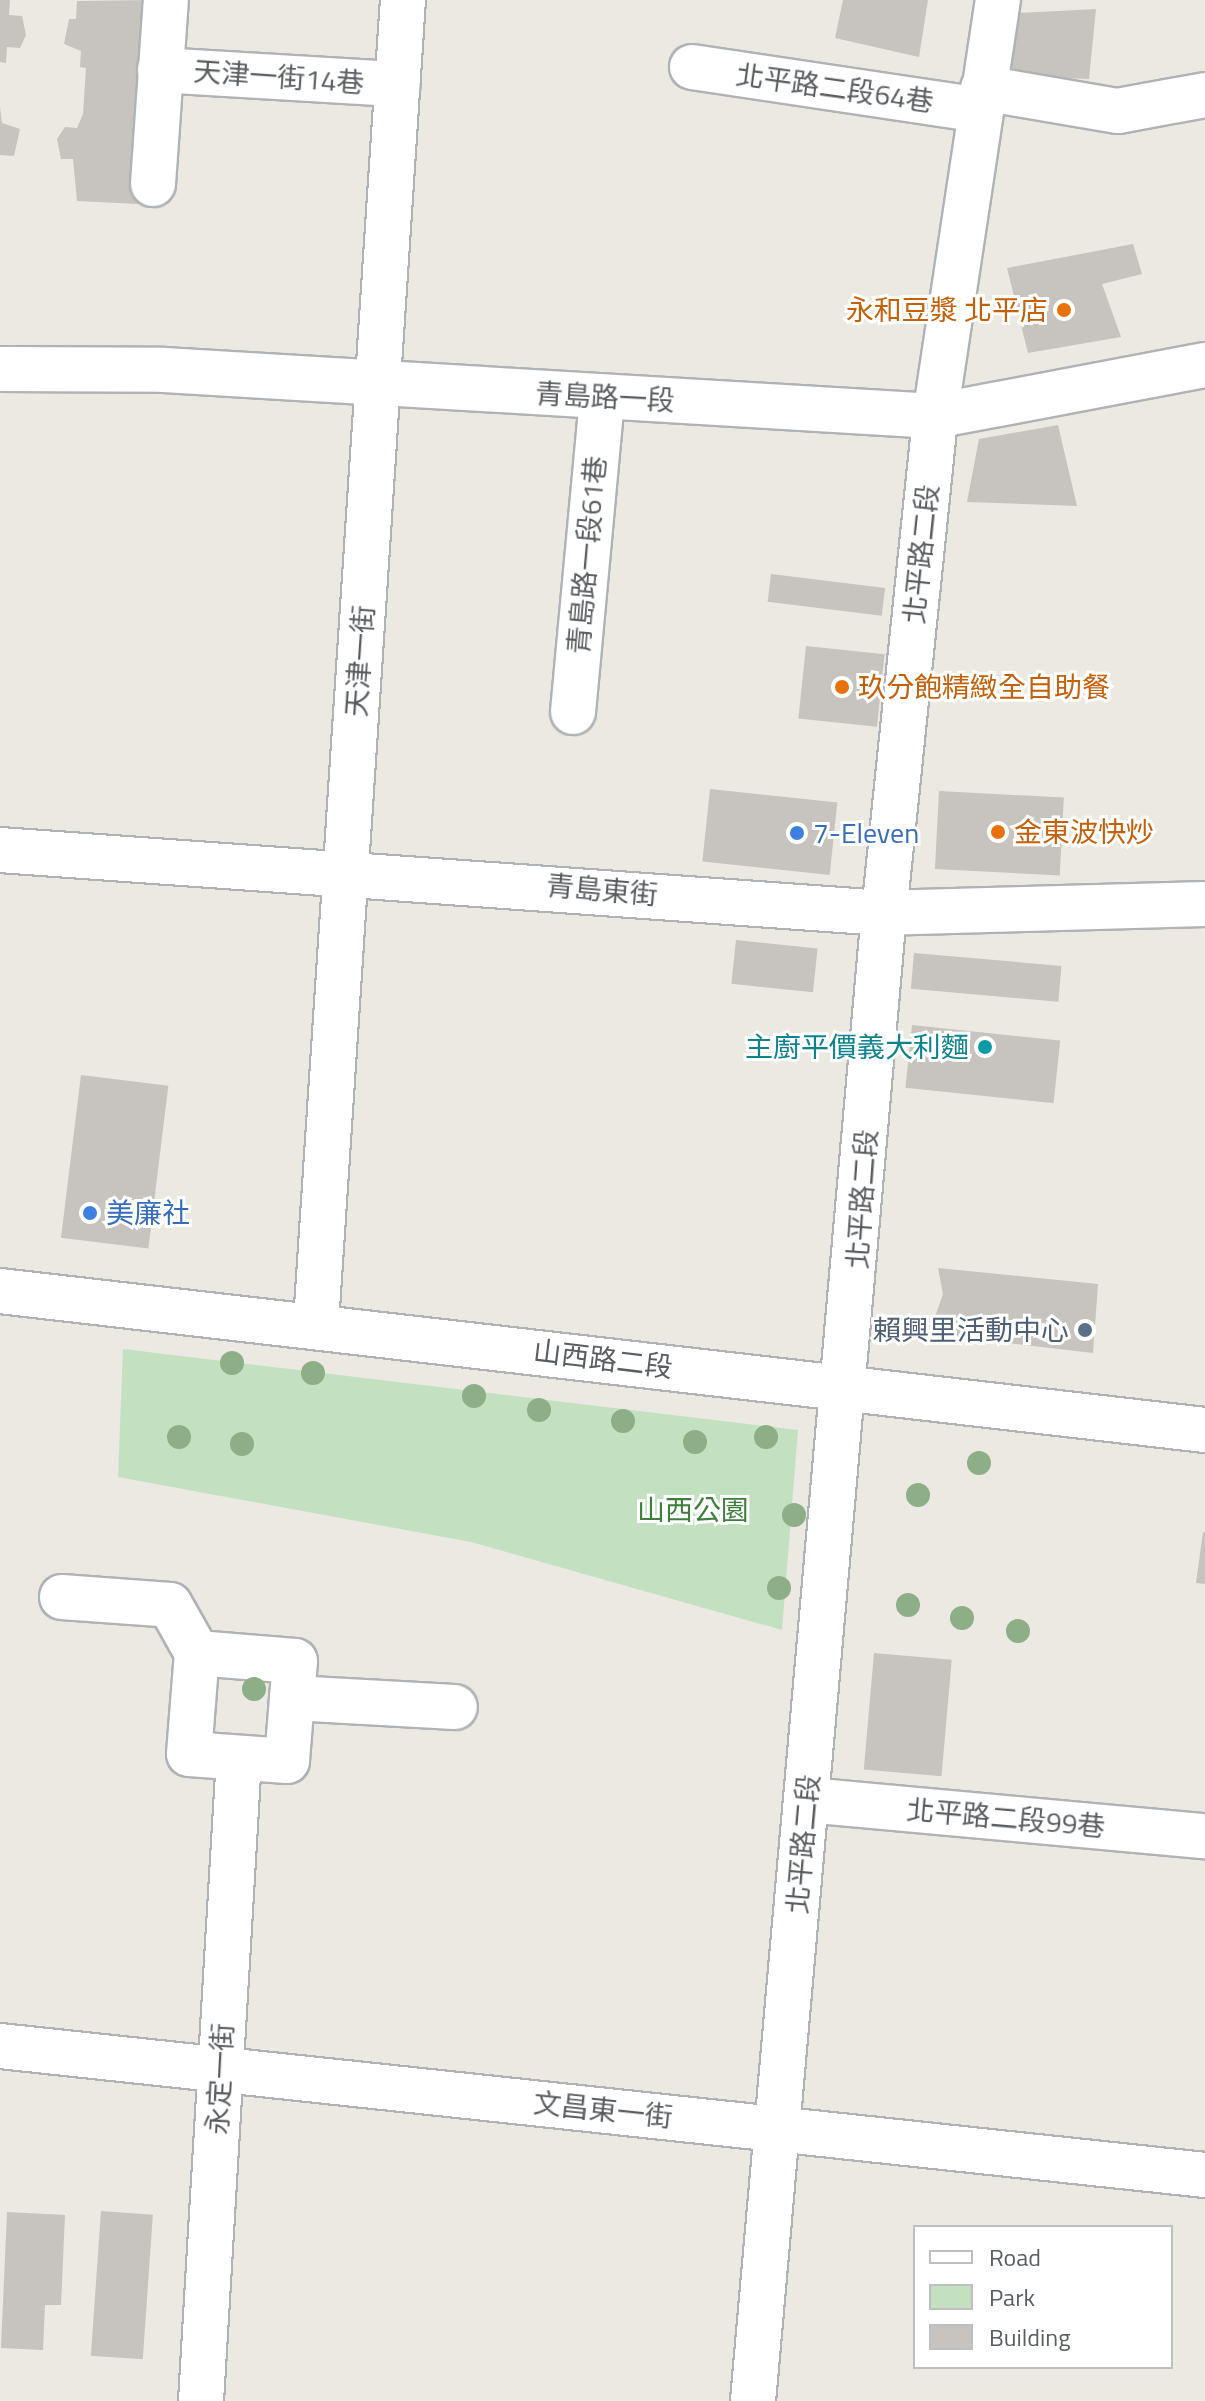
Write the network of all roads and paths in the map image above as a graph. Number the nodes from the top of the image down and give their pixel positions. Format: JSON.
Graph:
{"nodes":[{"id":1,"x":166,"y":0,"type":"edge"},
{"id":2,"x":403,"y":0,"type":"edge"},
{"id":3,"x":998,"y":0,"type":"edge"},
{"id":4,"x":692,"y":67,"type":"dead end"},
{"id":5,"x":160,"y":70,"type":"junction"},
{"id":6,"x":398,"y":84,"type":"junction"},
{"id":7,"x":1205,"y":95,"type":"edge"},
{"id":8,"x":981,"y":99,"type":"junction"},
{"id":9,"x":153,"y":184,"type":"dead end"},
{"id":10,"x":1205,"y":365,"type":"edge"},
{"id":11,"x":0,"y":369,"type":"edge"},
{"id":12,"x":378,"y":385,"type":"junction"},
{"id":13,"x":602,"y":397,"type":"junction"},
{"id":14,"x":935,"y":416,"type":"junction"},
{"id":15,"x":573,"y":712,"type":"dead end"},
{"id":16,"x":0,"y":850,"type":"edge"},
{"id":17,"x":346,"y":870,"type":"junction"},
{"id":18,"x":1205,"y":904,"type":"edge"},
{"id":19,"x":884,"y":913,"type":"junction"},
{"id":20,"x":0,"y":1291,"type":"edge"},
{"id":21,"x":316,"y":1323,"type":"junction"},
{"id":22,"x":847,"y":1389,"type":"junction"},
{"id":23,"x":1205,"y":1430,"type":"edge"},
{"id":24,"x":62,"y":1597,"type":"dead end"},
{"id":25,"x":197,"y":1653,"type":"junction"},
{"id":26,"x":292,"y":1698,"type":"junction"},
{"id":27,"x":455,"y":1707,"type":"dead end"},
{"id":28,"x":239,"y":1758,"type":"junction"},
{"id":29,"x":807,"y":1800,"type":"junction"},
{"id":30,"x":1205,"y":1836,"type":"edge"},
{"id":31,"x":0,"y":2046,"type":"edge"},
{"id":32,"x":220,"y":2070,"type":"junction"},
{"id":33,"x":776,"y":2129,"type":"junction"},
{"id":34,"x":1205,"y":2175,"type":"edge"},
{"id":35,"x":201,"y":2401,"type":"edge"},
{"id":36,"x":753,"y":2401,"type":"edge"}],
"edges":[{"from":1,"to":5,"type":"street"},
{"from":2,"to":6,"type":"street","name":"天津一街"},
{"from":3,"to":8,"type":"street","name":"北平路二段"},
{"from":4,"to":8,"type":"street","name":"北平路二段64巷"},
{"from":5,"to":6,"type":"street","name":"天津一街14巷"},
{"from":5,"to":9,"type":"street"},
{"from":6,"to":12,"type":"street","name":"天津一街"},
{"from":7,"to":8,"type":"street","name":"北平路二段64巷"},
{"from":8,"to":14,"type":"street","name":"北平路二段"},
{"from":10,"to":14,"type":"street","name":"青島路一段"},
{"from":11,"to":12,"type":"street","name":"青島路一段"},
{"from":12,"to":13,"type":"street","name":"青島路一段"},
{"from":12,"to":17,"type":"street","name":"天津一街"},
{"from":13,"to":14,"type":"street","name":"青島路一段"},
{"from":13,"to":15,"type":"street","name":"青島路一段61巷"},
{"from":14,"to":19,"type":"street","name":"北平路二段"},
{"from":16,"to":17,"type":"street","name":"青島東街"},
{"from":17,"to":19,"type":"street","name":"青島東街"},
{"from":17,"to":21,"type":"street","name":"天津一街"},
{"from":18,"to":19,"type":"street","name":"青島東街"},
{"from":19,"to":22,"type":"street","name":"北平路二段"},
{"from":20,"to":21,"type":"street","name":"山西路二段"},
{"from":21,"to":22,"type":"street","name":"山西路二段"},
{"from":22,"to":23,"type":"street","name":"山西路二段"},
{"from":22,"to":29,"type":"street","name":"北平路二段"},
{"from":24,"to":25,"type":"street"},
{"from":25,"to":26,"type":"street"},
{"from":25,"to":28,"type":"street"},
{"from":26,"to":27,"type":"street"},
{"from":26,"to":28,"type":"street"},
{"from":28,"to":32,"type":"street","name":"永定一街"},
{"from":29,"to":30,"type":"street","name":"北平路二段99巷"},
{"from":29,"to":33,"type":"street","name":"北平路二段"},
{"from":31,"to":32,"type":"street","name":"文昌東一街"},
{"from":32,"to":33,"type":"street","name":"文昌東一街"},
{"from":32,"to":35,"type":"street","name":"永定一街"},
{"from":33,"to":34,"type":"street","name":"文昌東一街"},
{"from":33,"to":36,"type":"street","name":"北平路二段"}]}
